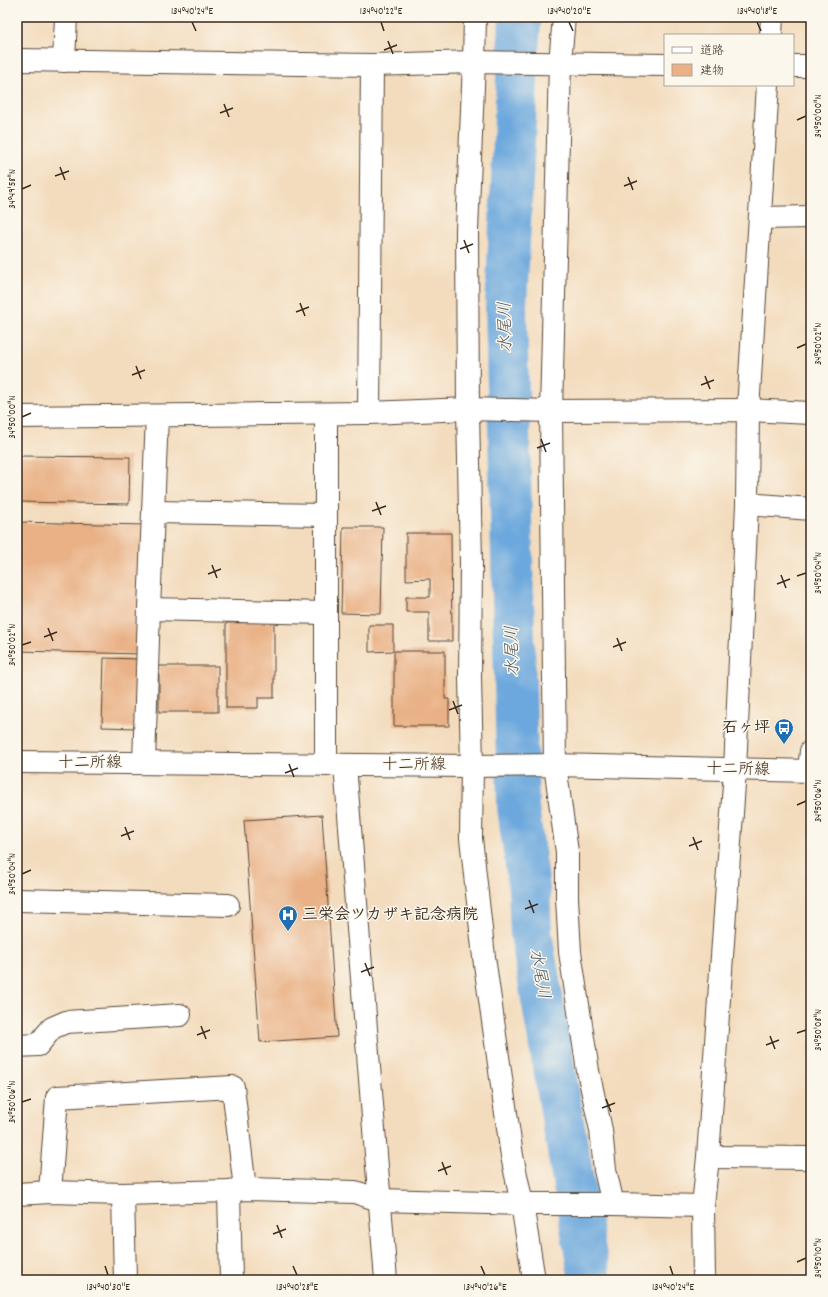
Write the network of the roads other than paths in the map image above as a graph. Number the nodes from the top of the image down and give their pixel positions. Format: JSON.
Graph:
{"nodes":[{"id":1,"x":66,"y":17,"type":"edge"},
{"id":2,"x":475,"y":17,"type":"edge"},
{"id":3,"x":564,"y":17,"type":"edge"},
{"id":4,"x":772,"y":17,"type":"edge"},
{"id":5,"x":771,"y":34,"type":"edge"},
{"id":6,"x":17,"y":60,"type":"edge"},
{"id":7,"x":64,"y":61,"type":"junction"},
{"id":8,"x":474,"y":62,"type":"junction"},
{"id":9,"x":560,"y":63,"type":"junction"},
{"id":10,"x":372,"y":65,"type":"junction"},
{"id":11,"x":664,"y":65,"type":"edge"},
{"id":12,"x":794,"y":66,"type":"edge"},
{"id":13,"x":811,"y":66,"type":"edge"},
{"id":14,"x":768,"y":86,"type":"edge"},
{"id":15,"x":811,"y":217,"type":"edge"},
{"id":16,"x":761,"y":218,"type":"junction"},
{"id":17,"x":468,"y":410,"type":"junction"},
{"id":18,"x":748,"y":410,"type":"junction"},
{"id":19,"x":551,"y":411,"type":"junction"},
{"id":20,"x":369,"y":413,"type":"junction"},
{"id":21,"x":811,"y":413,"type":"edge"},
{"id":22,"x":326,"y":414,"type":"junction"},
{"id":23,"x":157,"y":416,"type":"junction"},
{"id":24,"x":17,"y":418,"type":"edge"},
{"id":25,"x":747,"y":504,"type":"junction"},
{"id":26,"x":811,"y":509,"type":"edge"},
{"id":27,"x":153,"y":512,"type":"junction"},
{"id":28,"x":326,"y":515,"type":"junction"},
{"id":29,"x":149,"y":609,"type":"junction"},
{"id":30,"x":326,"y":613,"type":"junction"},
{"id":31,"x":17,"y":762,"type":"edge"},
{"id":32,"x":144,"y":763,"type":"junction"},
{"id":33,"x":810,"y":764,"type":"edge"},
{"id":34,"x":335,"y":765,"type":"junction"},
{"id":35,"x":555,"y":765,"type":"junction"},
{"id":36,"x":472,"y":766,"type":"junction"},
{"id":37,"x":735,"y":770,"type":"junction"},
{"id":38,"x":17,"y":900,"type":"edge"},
{"id":39,"x":228,"y":905,"type":"dead end"},
{"id":40,"x":180,"y":1015,"type":"dead end"},
{"id":41,"x":17,"y":1046,"type":"edge"},
{"id":42,"x":708,"y":1157,"type":"junction"},
{"id":43,"x":811,"y":1158,"type":"edge"},
{"id":44,"x":237,"y":1190,"type":"junction"},
{"id":45,"x":50,"y":1192,"type":"junction"},
{"id":46,"x":17,"y":1194,"type":"edge"},
{"id":47,"x":124,"y":1194,"type":"junction"},
{"id":48,"x":379,"y":1200,"type":"junction"},
{"id":49,"x":522,"y":1204,"type":"junction"},
{"id":50,"x":613,"y":1204,"type":"junction"},
{"id":51,"x":703,"y":1206,"type":"junction"},
{"id":52,"x":124,"y":1280,"type":"edge"},
{"id":53,"x":232,"y":1280,"type":"edge"},
{"id":54,"x":386,"y":1280,"type":"edge"},
{"id":55,"x":534,"y":1280,"type":"edge"},
{"id":56,"x":704,"y":1280,"type":"edge"}],
"edges":[{"from":1,"to":7,"type":"street"},
{"from":2,"to":8,"type":"street"},
{"from":3,"to":9,"type":"street"},
{"from":4,"to":5,"type":"street"},
{"from":6,"to":7,"type":"street"},
{"from":7,"to":10,"type":"street"},
{"from":8,"to":9,"type":"street"},
{"from":8,"to":10,"type":"street"},
{"from":8,"to":17,"type":"street"},
{"from":9,"to":11,"type":"street"},
{"from":9,"to":19,"type":"street"},
{"from":10,"to":20,"type":"street"},
{"from":12,"to":13,"type":"street"},
{"from":14,"to":16,"type":"street"},
{"from":15,"to":16,"type":"street"},
{"from":16,"to":18,"type":"street"},
{"from":17,"to":19,"type":"street"},
{"from":17,"to":20,"type":"street"},
{"from":17,"to":36,"type":"street"},
{"from":18,"to":19,"type":"street"},
{"from":18,"to":21,"type":"street"},
{"from":18,"to":25,"type":"street"},
{"from":19,"to":35,"type":"street"},
{"from":20,"to":22,"type":"street"},
{"from":22,"to":23,"type":"street"},
{"from":22,"to":28,"type":"street"},
{"from":23,"to":24,"type":"street"},
{"from":23,"to":27,"type":"street"},
{"from":25,"to":26,"type":"street"},
{"from":25,"to":37,"type":"street"},
{"from":27,"to":28,"type":"street"},
{"from":27,"to":29,"type":"street"},
{"from":28,"to":30,"type":"street"},
{"from":29,"to":30,"type":"street"},
{"from":29,"to":32,"type":"street"},
{"from":30,"to":34,"type":"street"},
{"from":31,"to":32,"type":"street","name":"十二所線"},
{"from":32,"to":34,"type":"street","name":"十二所線"},
{"from":33,"to":37,"type":"street","name":"十二所線"},
{"from":34,"to":36,"type":"street","name":"十二所線"},
{"from":34,"to":48,"type":"street"},
{"from":35,"to":36,"type":"street","name":"十二所線"},
{"from":35,"to":37,"type":"street","name":"十二所線"},
{"from":35,"to":50,"type":"street"},
{"from":36,"to":49,"type":"street"},
{"from":37,"to":42,"type":"street"},
{"from":38,"to":39,"type":"street"},
{"from":40,"to":41,"type":"street"},
{"from":42,"to":43,"type":"street"},
{"from":42,"to":51,"type":"street"},
{"from":44,"to":45,"type":"street"},
{"from":44,"to":47,"type":"street"},
{"from":44,"to":48,"type":"street"},
{"from":44,"to":53,"type":"street"},
{"from":45,"to":46,"type":"street"},
{"from":45,"to":47,"type":"street"},
{"from":47,"to":52,"type":"street"},
{"from":48,"to":49,"type":"street"},
{"from":48,"to":54,"type":"street"},
{"from":49,"to":50,"type":"street"},
{"from":49,"to":55,"type":"street"},
{"from":50,"to":51,"type":"street"},
{"from":51,"to":56,"type":"street"}]}
